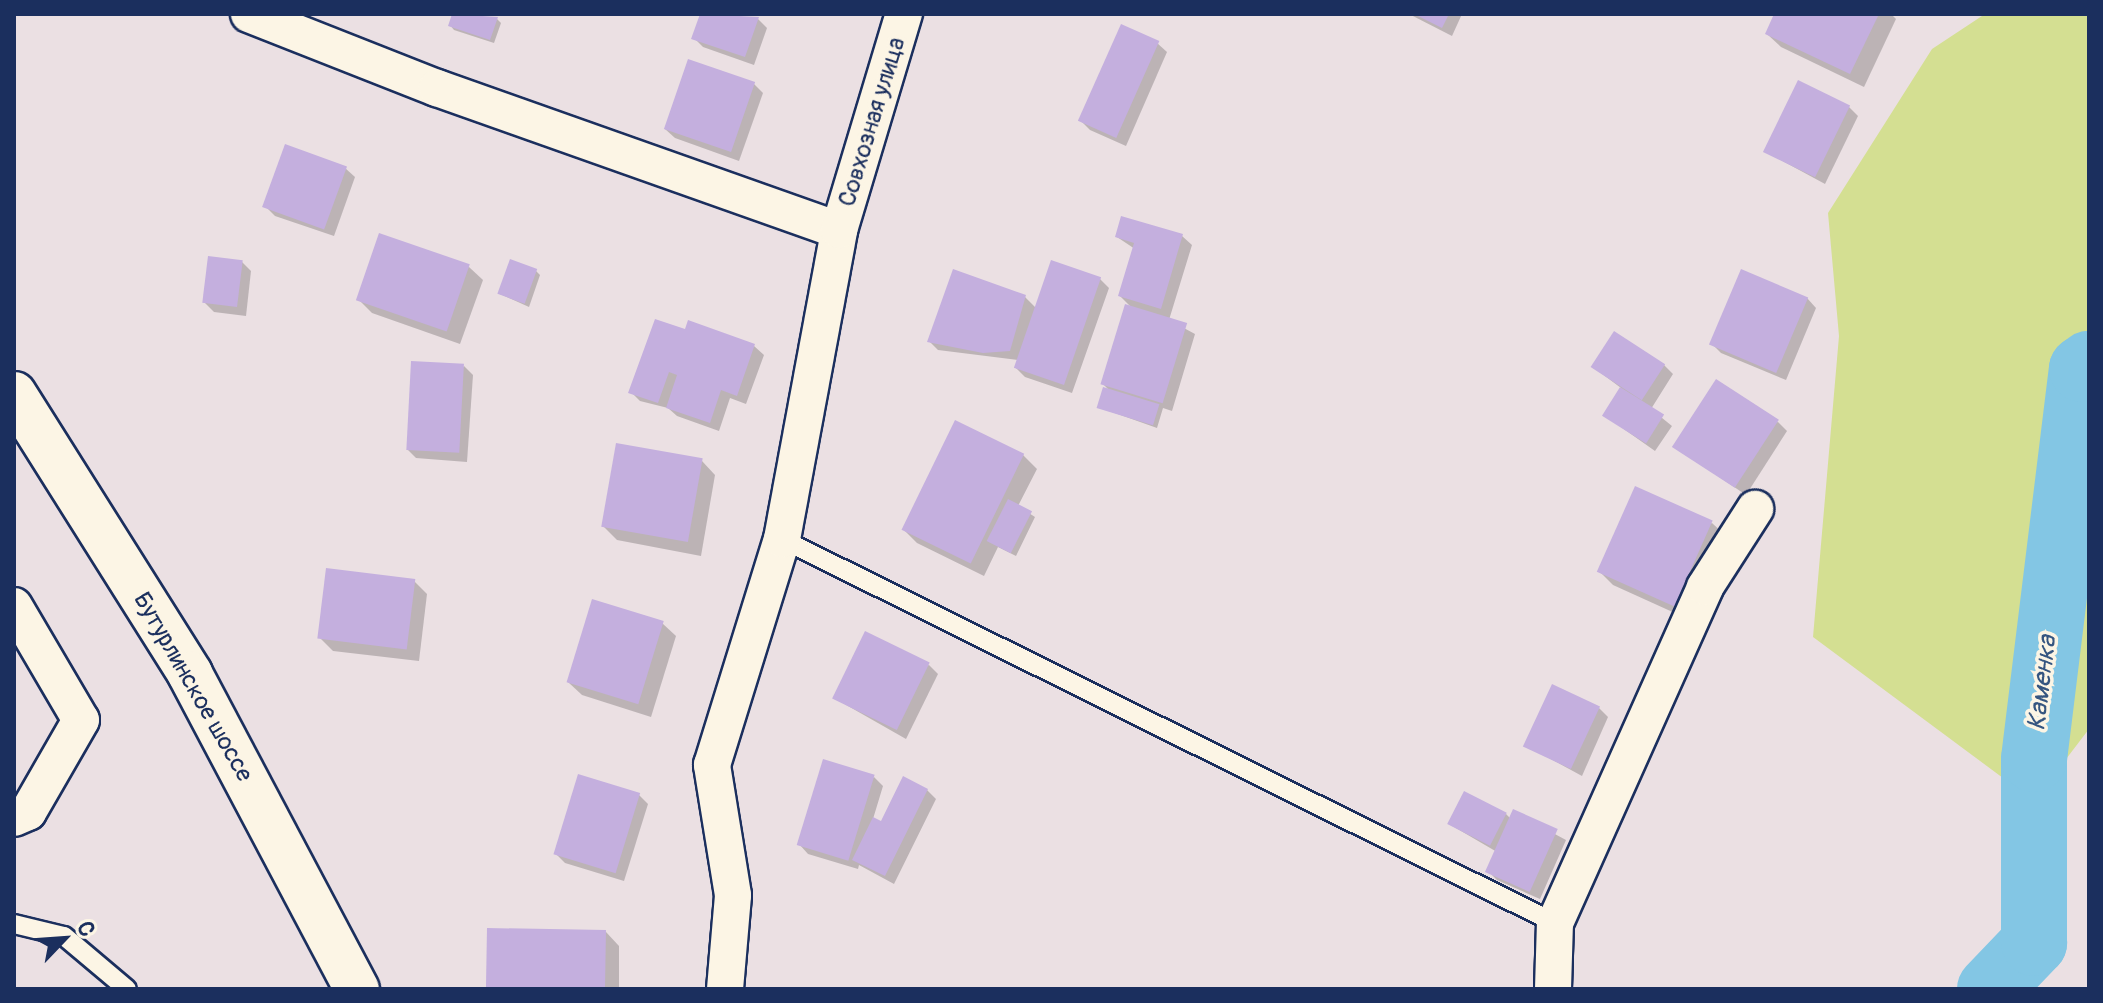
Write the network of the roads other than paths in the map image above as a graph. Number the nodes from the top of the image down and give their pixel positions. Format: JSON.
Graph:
{"nodes":[{"id":1,"x":249,"y":14,"type":"edge"},
{"id":2,"x":904,"y":14,"type":"edge"},
{"id":3,"x":839,"y":230,"type":"junction"},
{"id":4,"x":14,"y":394,"type":"edge"},
{"id":5,"x":1755,"y":509,"type":"dead end"},
{"id":6,"x":782,"y":539,"type":"junction"},
{"id":7,"x":14,"y":606,"type":"edge"},
{"id":8,"x":14,"y":818,"type":"edge"},
{"id":9,"x":1555,"y":923,"type":"junction"},
{"id":10,"x":14,"y":924,"type":"edge"},
{"id":11,"x":127,"y":989,"type":"edge"},
{"id":12,"x":357,"y":989,"type":"edge"},
{"id":13,"x":725,"y":989,"type":"edge"},
{"id":14,"x":1553,"y":989,"type":"edge"}],
"edges":[{"from":1,"to":3,"type":"street"},
{"from":2,"to":3,"type":"street","name":"Совхозная улица"},
{"from":3,"to":6,"type":"street","name":"Совхозная улица"},
{"from":4,"to":12,"type":"main road","name":"Бутурлинское шоссе"},
{"from":5,"to":9,"type":"street"},
{"from":6,"to":9,"type":"lane"},
{"from":6,"to":13,"type":"street","name":"Совхозная улица"},
{"from":7,"to":8,"type":"street"},
{"from":9,"to":14,"type":"street"},
{"from":10,"to":11,"type":"lane"}]}
